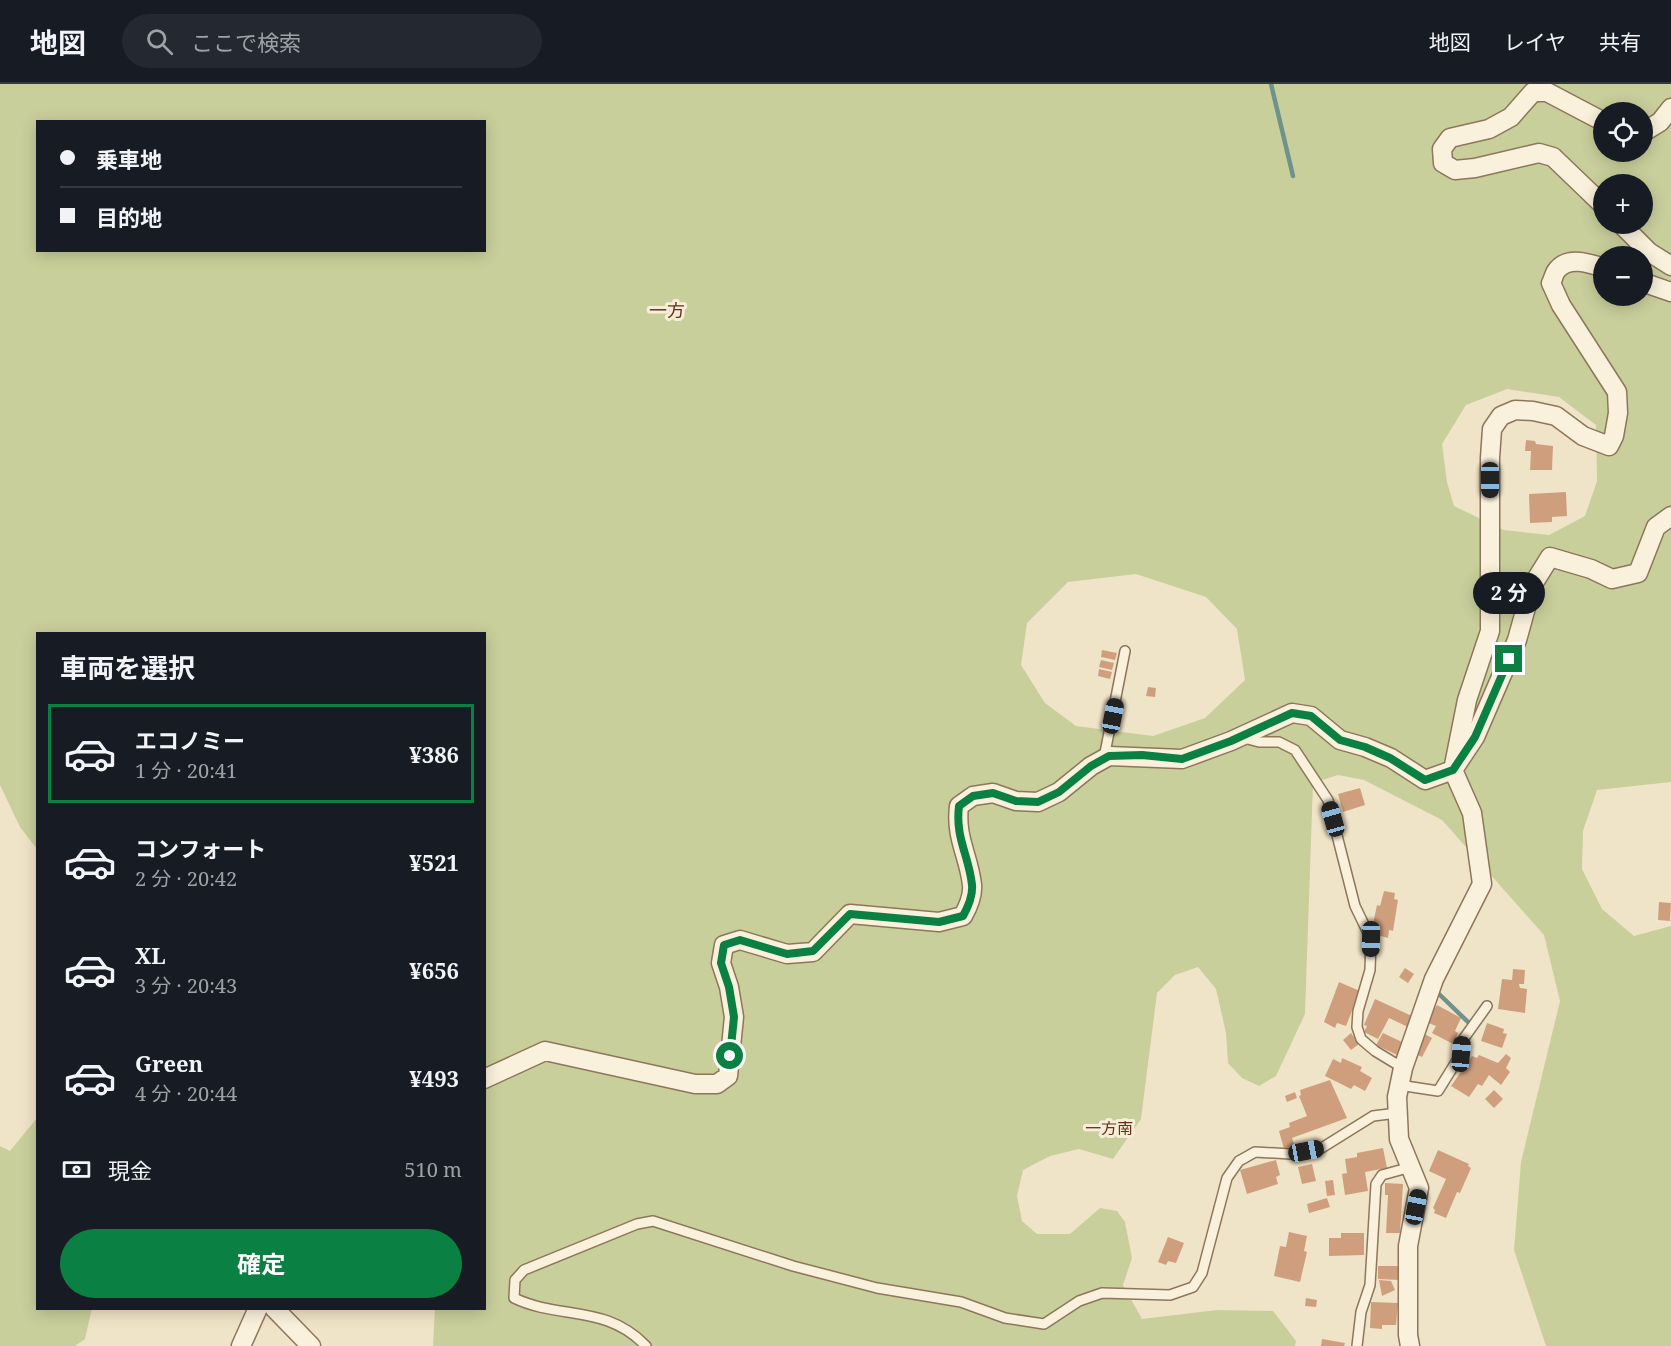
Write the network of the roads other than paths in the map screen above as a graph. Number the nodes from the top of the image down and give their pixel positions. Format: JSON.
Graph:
{"nodes":[{"id":1,"x":1671,"y":108,"type":"edge"},
{"id":2,"x":1593,"y":116,"type":"edge"},
{"id":3,"x":1653,"y":126,"type":"edge"},
{"id":4,"x":1593,"y":195,"type":"edge"},
{"id":5,"x":1631,"y":234,"type":"edge"},
{"id":6,"x":1593,"y":264,"type":"edge"},
{"id":7,"x":1671,"y":266,"type":"edge"},
{"id":8,"x":1653,"y":286,"type":"edge"},
{"id":9,"x":1671,"y":292,"type":"edge"},
{"id":10,"x":1671,"y":516,"type":"edge"},
{"id":11,"x":1125,"y":651,"type":"dead end"},
{"id":12,"x":1238,"y":737,"type":"junction"},
{"id":13,"x":1104,"y":758,"type":"junction"},
{"id":14,"x":1453,"y":770,"type":"junction"},
{"id":15,"x":1487,"y":1006,"type":"dead end"},
{"id":16,"x":1401,"y":1077,"type":"junction"},
{"id":17,"x":486,"y":1078,"type":"edge"},
{"id":18,"x":1397,"y":1113,"type":"junction"},
{"id":19,"x":1411,"y":1167,"type":"junction"},
{"id":20,"x":257,"y":1310,"type":"edge"},
{"id":21,"x":276,"y":1310,"type":"edge"},
{"id":22,"x":241,"y":1346,"type":"edge"},
{"id":23,"x":311,"y":1346,"type":"edge"},
{"id":24,"x":646,"y":1346,"type":"edge"},
{"id":25,"x":1357,"y":1346,"type":"edge"},
{"id":26,"x":1410,"y":1346,"type":"edge"}],
"edges":[{"from":1,"to":3,"type":"street"},
{"from":2,"to":4,"type":"street"},
{"from":5,"to":7,"type":"street"},
{"from":6,"to":14,"type":"street"},
{"from":8,"to":9,"type":"street"},
{"from":10,"to":14,"type":"street"},
{"from":11,"to":13,"type":"lane"},
{"from":12,"to":13,"type":"street"},
{"from":12,"to":14,"type":"street"},
{"from":12,"to":16,"type":"lane"},
{"from":13,"to":17,"type":"street"},
{"from":14,"to":16,"type":"street"},
{"from":15,"to":16,"type":"lane"},
{"from":16,"to":18,"type":"street"},
{"from":18,"to":19,"type":"street"},
{"from":18,"to":24,"type":"lane"},
{"from":19,"to":25,"type":"lane"},
{"from":19,"to":26,"type":"street"},
{"from":20,"to":22,"type":"street"},
{"from":21,"to":23,"type":"street"}]}
